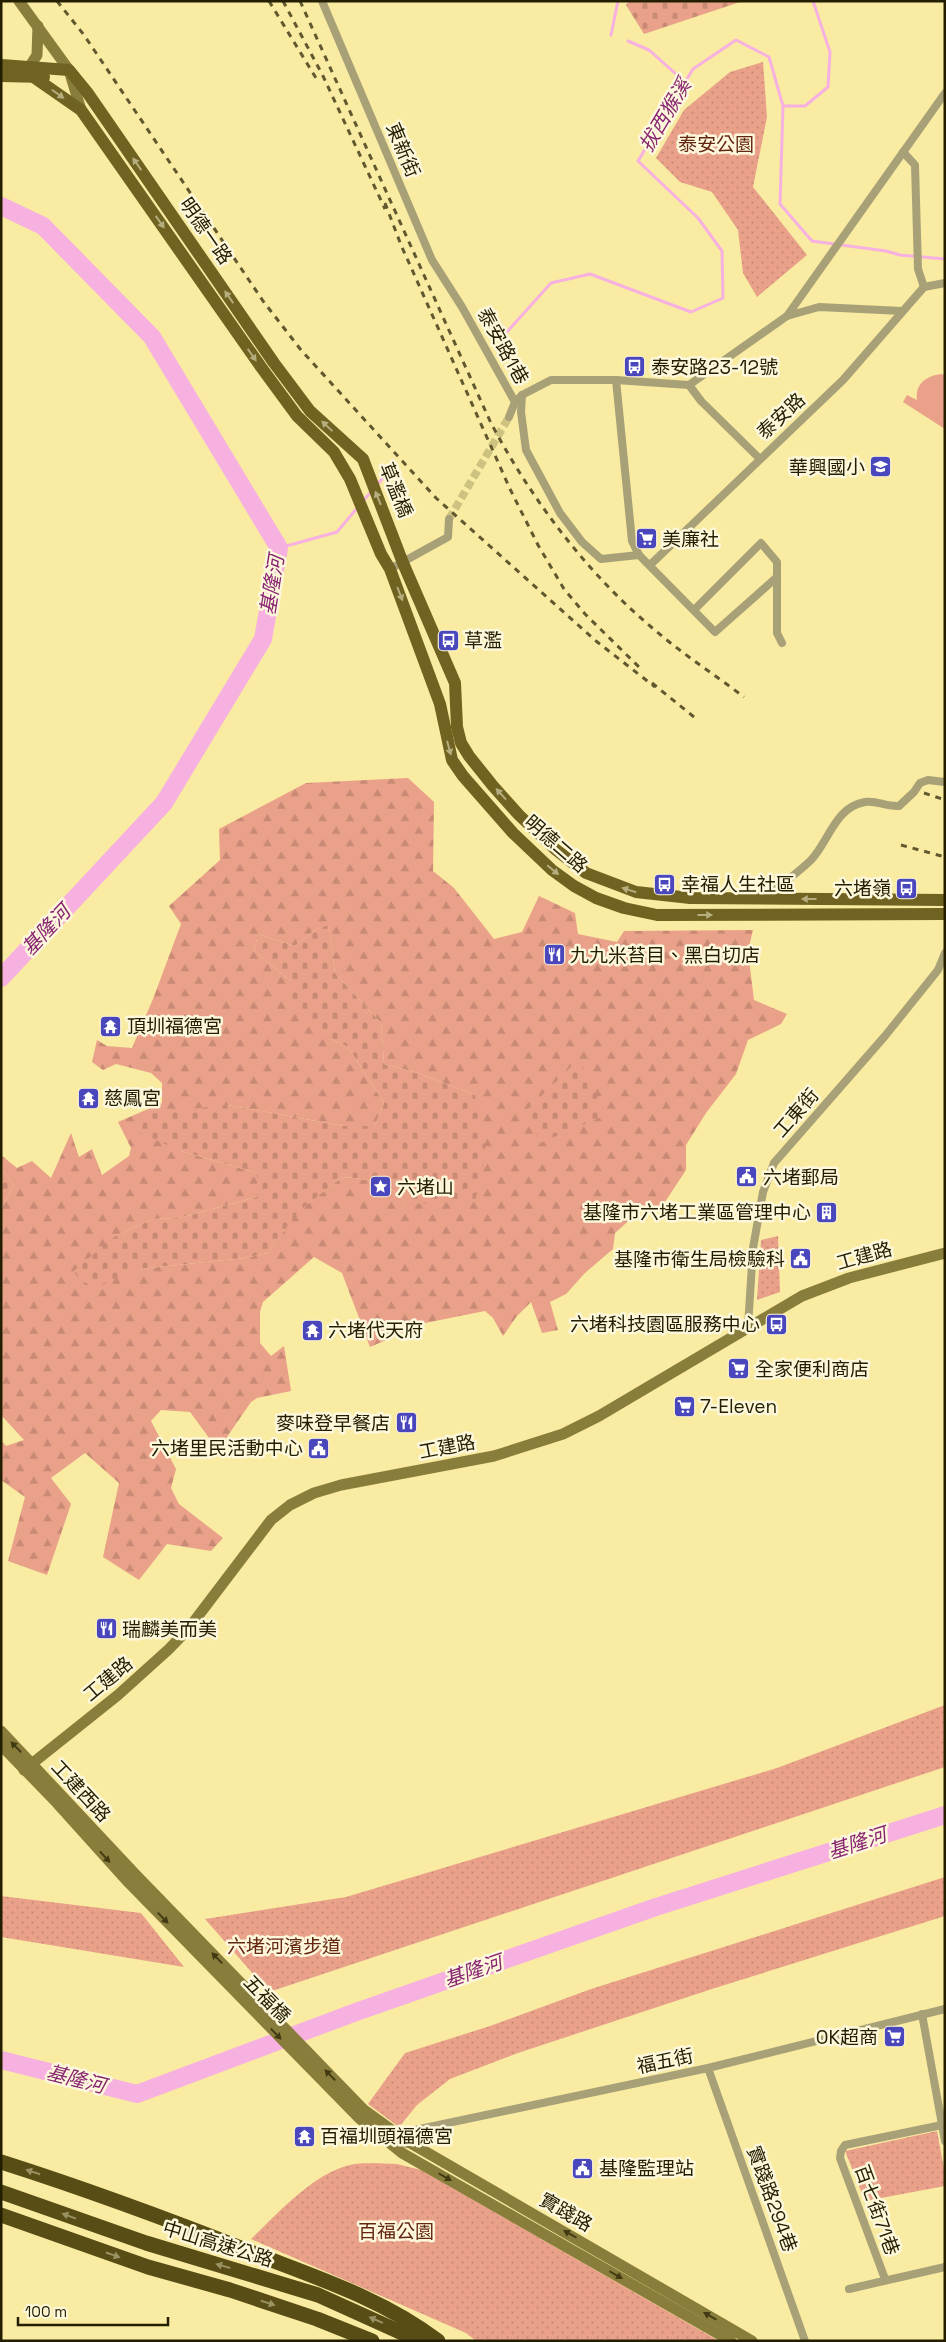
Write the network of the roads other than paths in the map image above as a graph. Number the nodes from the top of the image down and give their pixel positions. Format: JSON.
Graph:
{"nodes":[{"id":1,"x":19,"y":1,"type":"edge"},
{"id":2,"x":322,"y":1,"type":"edge"},
{"id":3,"x":38,"y":26,"type":"junction"},
{"id":4,"x":1,"y":65,"type":"edge"},
{"id":5,"x":69,"y":70,"type":"junction"},
{"id":6,"x":32,"y":72,"type":"junction"},
{"id":7,"x":1,"y":76,"type":"edge"},
{"id":8,"x":945,"y":92,"type":"edge"},
{"id":9,"x":81,"y":110,"type":"junction"},
{"id":10,"x":903,"y":152,"type":"junction"},
{"id":11,"x":945,"y":283,"type":"edge"},
{"id":12,"x":924,"y":287,"type":"junction"},
{"id":13,"x":462,"y":307,"type":"joint"},
{"id":14,"x":902,"y":311,"type":"junction"},
{"id":15,"x":787,"y":316,"type":"junction"},
{"id":16,"x":616,"y":380,"type":"junction"},
{"id":17,"x":689,"y":385,"type":"junction"},
{"id":18,"x":522,"y":395,"type":"junction"},
{"id":19,"x":515,"y":402,"type":"junction"},
{"id":20,"x":509,"y":417,"type":"tunnel mouth"},
{"id":21,"x":760,"y":458,"type":"junction"},
{"id":22,"x":363,"y":459,"type":"joint"},
{"id":23,"x":350,"y":480,"type":"joint"},
{"id":24,"x":449,"y":519,"type":"tunnel mouth"},
{"id":25,"x":394,"y":536,"type":"joint"},
{"id":26,"x":379,"y":550,"type":"joint"},
{"id":27,"x":639,"y":555,"type":"junction"},
{"id":28,"x":403,"y":563,"type":"junction"},
{"id":29,"x":650,"y":565,"type":"junction"},
{"id":30,"x":390,"y":569,"type":"junction"},
{"id":31,"x":777,"y":577,"type":"junction"},
{"id":32,"x":694,"y":610,"type":"junction"},
{"id":33,"x":782,"y":643,"type":"dead end"},
{"id":34,"x":945,"y":782,"type":"edge"},
{"id":35,"x":775,"y":890,"type":"dead end"},
{"id":36,"x":945,"y":900,"type":"edge"},
{"id":37,"x":945,"y":914,"type":"edge"},
{"id":38,"x":945,"y":953,"type":"edge"},
{"id":39,"x":945,"y":1253,"type":"edge"},
{"id":40,"x":748,"y":1327,"type":"junction"},
{"id":41,"x":1,"y":1731,"type":"edge"},
{"id":42,"x":1,"y":1745,"type":"edge"},
{"id":43,"x":28,"y":1766,"type":"junction"},
{"id":44,"x":132,"y":1879,"type":"joint"},
{"id":45,"x":945,"y":2009,"type":"edge"},
{"id":46,"x":922,"y":2014,"type":"junction"},
{"id":47,"x":708,"y":2068,"type":"junction"},
{"id":48,"x":361,"y":2114,"type":"junction"},
{"id":49,"x":942,"y":2125,"type":"junction"},
{"id":50,"x":407,"y":2141,"type":"junction"},
{"id":51,"x":945,"y":2141,"type":"edge"},
{"id":52,"x":402,"y":2153,"type":"junction"},
{"id":53,"x":1,"y":2162,"type":"edge"},
{"id":54,"x":1,"y":2192,"type":"edge"},
{"id":55,"x":1,"y":2215,"type":"edge"},
{"id":56,"x":945,"y":2267,"type":"edge"},
{"id":57,"x":886,"y":2279,"type":"junction"},
{"id":58,"x":848,"y":2289,"type":"dead end"},
{"id":59,"x":372,"y":2341,"type":"edge"},
{"id":60,"x":420,"y":2341,"type":"edge"},
{"id":61,"x":438,"y":2341,"type":"edge"},
{"id":62,"x":731,"y":2341,"type":"edge"},
{"id":63,"x":752,"y":2341,"type":"edge"},
{"id":64,"x":805,"y":2341,"type":"edge"}],
"edges":[{"from":1,"to":3,"type":"street"},
{"from":2,"to":13,"type":"street","name":"東新街"},
{"from":3,"to":5,"type":"street"},
{"from":3,"to":6,"type":"street"},
{"from":4,"to":6,"type":"main road"},
{"from":5,"to":6,"type":"main road"},
{"from":5,"to":9,"type":"street"},
{"from":22,"to":5,"type":"main road","name":"明德一路","one_way":true},
{"from":6,"to":7,"type":"main road"},
{"from":6,"to":9,"type":"main road","one_way":true},
{"from":8,"to":10,"type":"street"},
{"from":9,"to":23,"type":"main road","name":"明德一路","one_way":true},
{"from":10,"to":12,"type":"street"},
{"from":10,"to":15,"type":"street"},
{"from":11,"to":12,"type":"street"},
{"from":12,"to":14,"type":"street","name":"泰安路"},
{"from":13,"to":19,"type":"street","name":"泰安路1巷"},
{"from":14,"to":15,"type":"street"},
{"from":14,"to":21,"type":"street","name":"泰安路"},
{"from":15,"to":17,"type":"street"},
{"from":16,"to":17,"type":"street"},
{"from":16,"to":18,"type":"street"},
{"from":16,"to":27,"type":"street"},
{"from":17,"to":21,"type":"street","name":"泰安路"},
{"from":18,"to":19,"type":"street"},
{"from":18,"to":27,"type":"street"},
{"from":19,"to":20,"type":"street"},
{"from":21,"to":29,"type":"street"},
{"from":25,"to":22,"type":"main road","name":"草濫橋","one_way":true},
{"from":23,"to":26,"type":"main road","name":"草濫橋"},
{"from":24,"to":28,"type":"street"},
{"from":25,"to":28,"type":"main road","name":"明德二路"},
{"from":26,"to":30,"type":"main road","name":"明德二路"},
{"from":27,"to":29,"type":"street"},
{"from":28,"to":30,"type":"street"},
{"from":36,"to":28,"type":"main road","name":"明德二路","one_way":true},
{"from":29,"to":32,"type":"street"},
{"from":30,"to":37,"type":"main road","name":"明德二路","one_way":true},
{"from":31,"to":32,"type":"street"},
{"from":31,"to":32,"type":"street"},
{"from":31,"to":33,"type":"street"},
{"from":34,"to":35,"type":"street"},
{"from":38,"to":40,"type":"street","name":"工東街"},
{"from":39,"to":40,"type":"street","name":"工建路"},
{"from":40,"to":43,"type":"street","name":"工建路"},
{"from":43,"to":41,"type":"street","name":"工建西路","one_way":true},
{"from":42,"to":43,"type":"street","name":"工建西路"},
{"from":43,"to":44,"type":"street","name":"工建西路"},
{"from":44,"to":48,"type":"street","name":"五福橋"},
{"from":45,"to":46,"type":"street","name":"福五街"},
{"from":46,"to":47,"type":"street","name":"福五街"},
{"from":46,"to":49,"type":"street"},
{"from":47,"to":50,"type":"street","name":"福五街"},
{"from":47,"to":64,"type":"street","name":"實踐路294巷"},
{"from":48,"to":50,"type":"street","name":"實踐路"},
{"from":48,"to":52,"type":"street","name":"實踐路"},
{"from":49,"to":51,"type":"street"},
{"from":49,"to":57,"type":"street","name":"百七街71巷"},
{"from":50,"to":52,"type":"street"},
{"from":63,"to":50,"type":"street","name":"實踐路","one_way":true},
{"from":52,"to":62,"type":"street","name":"實踐路","one_way":true},
{"from":61,"to":53,"type":"highway","one_way":true},
{"from":60,"to":54,"type":"highway","name":"中山高速公路","one_way":true},
{"from":55,"to":59,"type":"highway","one_way":true},
{"from":56,"to":57,"type":"street","name":"百七街71巷"},
{"from":57,"to":58,"type":"street","name":"百七街71巷"}]}
